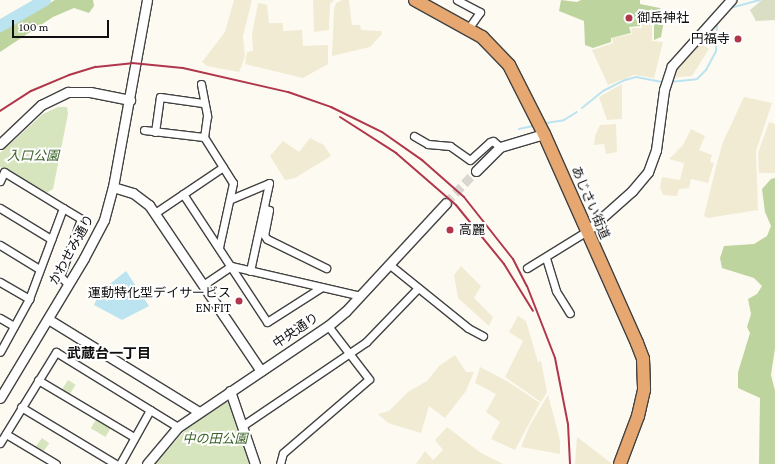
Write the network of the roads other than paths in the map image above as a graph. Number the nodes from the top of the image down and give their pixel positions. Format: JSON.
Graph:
{"nodes":[{"id":1,"x":147,"y":0,"type":"edge"},
{"id":2,"x":415,"y":0,"type":"edge"},
{"id":3,"x":457,"y":0,"type":"edge"},
{"id":4,"x":731,"y":0,"type":"edge"},
{"id":5,"x":469,"y":28,"type":"junction"},
{"id":6,"x":201,"y":84,"type":"dead end"},
{"id":7,"x":130,"y":100,"type":"junction"},
{"id":8,"x":203,"y":103,"type":"junction"},
{"id":9,"x":144,"y":130,"type":"dead end"},
{"id":10,"x":155,"y":132,"type":"junction"},
{"id":11,"x":544,"y":134,"type":"junction"},
{"id":12,"x":414,"y":136,"type":"dead end"},
{"id":13,"x":204,"y":137,"type":"junction"},
{"id":14,"x":0,"y":144,"type":"edge"},
{"id":15,"x":500,"y":147,"type":"junction"},
{"id":16,"x":223,"y":168,"type":"junction"},
{"id":17,"x":476,"y":171,"type":"tunnel mouth"},
{"id":18,"x":0,"y":181,"type":"edge"},
{"id":19,"x":113,"y":187,"type":"junction"},
{"id":20,"x":183,"y":194,"type":"junction"},
{"id":21,"x":231,"y":199,"type":"junction"},
{"id":22,"x":446,"y":203,"type":"tunnel mouth"},
{"id":23,"x":0,"y":208,"type":"edge"},
{"id":24,"x":63,"y":208,"type":"junction"},
{"id":25,"x":264,"y":208,"type":"junction"},
{"id":26,"x":155,"y":213,"type":"junction"},
{"id":27,"x":587,"y":231,"type":"junction"},
{"id":28,"x":50,"y":239,"type":"junction"},
{"id":29,"x":0,"y":245,"type":"edge"},
{"id":30,"x":219,"y":248,"type":"junction"},
{"id":31,"x":546,"y":258,"type":"junction"},
{"id":32,"x":390,"y":264,"type":"junction"},
{"id":33,"x":231,"y":266,"type":"junction"},
{"id":34,"x":326,"y":268,"type":"dead end"},
{"id":35,"x":527,"y":268,"type":"dead end"},
{"id":36,"x":40,"y":269,"type":"junction"},
{"id":37,"x":250,"y":271,"type":"junction"},
{"id":38,"x":0,"y":282,"type":"edge"},
{"id":39,"x":68,"y":284,"type":"junction"},
{"id":40,"x":203,"y":285,"type":"junction"},
{"id":41,"x":322,"y":287,"type":"junction"},
{"id":42,"x":418,"y":288,"type":"junction"},
{"id":43,"x":361,"y":296,"type":"junction"},
{"id":44,"x":29,"y":299,"type":"junction"},
{"id":45,"x":570,"y":313,"type":"dead end"},
{"id":46,"x":0,"y":318,"type":"edge"},
{"id":47,"x":48,"y":320,"type":"junction"},
{"id":48,"x":14,"y":326,"type":"junction"},
{"id":49,"x":328,"y":326,"type":"junction"},
{"id":50,"x":483,"y":336,"type":"dead end"},
{"id":51,"x":0,"y":352,"type":"edge"},
{"id":52,"x":350,"y":354,"type":"junction"},
{"id":53,"x":261,"y":371,"type":"junction"},
{"id":54,"x":38,"y":380,"type":"junction"},
{"id":55,"x":230,"y":391,"type":"junction"},
{"id":56,"x":0,"y":398,"type":"edge"},
{"id":57,"x":22,"y":407,"type":"junction"},
{"id":58,"x":150,"y":410,"type":"junction"},
{"id":59,"x":199,"y":412,"type":"junction"},
{"id":60,"x":242,"y":426,"type":"junction"},
{"id":61,"x":178,"y":427,"type":"junction"},
{"id":62,"x":6,"y":434,"type":"junction"},
{"id":63,"x":134,"y":437,"type":"junction"},
{"id":64,"x":0,"y":444,"type":"edge"},
{"id":65,"x":56,"y":464,"type":"edge"},
{"id":66,"x":116,"y":464,"type":"edge"},
{"id":67,"x":120,"y":464,"type":"edge"},
{"id":68,"x":147,"y":464,"type":"edge"},
{"id":69,"x":255,"y":464,"type":"edge"},
{"id":70,"x":280,"y":464,"type":"edge"},
{"id":71,"x":620,"y":464,"type":"edge"}],
"edges":[{"from":1,"to":7,"type":"street","name":"かわせみ通り"},
{"from":2,"to":5,"type":"highway","name":"あじさい街道"},
{"from":3,"to":5,"type":"street"},
{"from":4,"to":27,"type":"street"},
{"from":5,"to":11,"type":"highway","name":"あじさい街道"},
{"from":6,"to":8,"type":"street"},
{"from":7,"to":14,"type":"street"},
{"from":7,"to":19,"type":"street","name":"かわせみ通り"},
{"from":8,"to":10,"type":"street"},
{"from":8,"to":13,"type":"street"},
{"from":9,"to":10,"type":"street"},
{"from":10,"to":13,"type":"street"},
{"from":11,"to":15,"type":"street"},
{"from":11,"to":27,"type":"highway","name":"あじさい街道"},
{"from":12,"to":15,"type":"street"},
{"from":13,"to":16,"type":"street"},
{"from":15,"to":17,"type":"street"},
{"from":16,"to":20,"type":"street"},
{"from":16,"to":21,"type":"street"},
{"from":18,"to":24,"type":"street"},
{"from":19,"to":26,"type":"street"},
{"from":19,"to":39,"type":"street","name":"かわせみ通り"},
{"from":20,"to":26,"type":"street"},
{"from":20,"to":30,"type":"street"},
{"from":21,"to":25,"type":"street"},
{"from":21,"to":30,"type":"street"},
{"from":22,"to":32,"type":"street","name":"中央通り"},
{"from":23,"to":28,"type":"street"},
{"from":24,"to":28,"type":"street"},
{"from":24,"to":39,"type":"street"},
{"from":25,"to":34,"type":"street"},
{"from":25,"to":37,"type":"street"},
{"from":26,"to":40,"type":"street"},
{"from":27,"to":31,"type":"street"},
{"from":27,"to":71,"type":"highway","name":"あじさい街道"},
{"from":28,"to":36,"type":"street"},
{"from":29,"to":36,"type":"street"},
{"from":30,"to":33,"type":"street"},
{"from":31,"to":35,"type":"street"},
{"from":31,"to":45,"type":"street"},
{"from":32,"to":42,"type":"street"},
{"from":32,"to":43,"type":"street","name":"中央通り"},
{"from":33,"to":37,"type":"street"},
{"from":33,"to":40,"type":"street"},
{"from":33,"to":41,"type":"street"},
{"from":36,"to":44,"type":"street"},
{"from":37,"to":41,"type":"street"},
{"from":38,"to":44,"type":"street"},
{"from":39,"to":47,"type":"street","name":"かわせみ通り"},
{"from":40,"to":53,"type":"street"},
{"from":41,"to":43,"type":"street"},
{"from":42,"to":50,"type":"street"},
{"from":42,"to":52,"type":"street"},
{"from":43,"to":49,"type":"street","name":"中央通り"},
{"from":44,"to":48,"type":"street"},
{"from":46,"to":48,"type":"street"},
{"from":47,"to":56,"type":"street","name":"かわせみ通り"},
{"from":47,"to":59,"type":"street"},
{"from":48,"to":51,"type":"street"},
{"from":49,"to":52,"type":"street"},
{"from":49,"to":53,"type":"street","name":"中央通り"},
{"from":52,"to":60,"type":"street"},
{"from":52,"to":70,"type":"street"},
{"from":53,"to":55,"type":"street","name":"中央通り"},
{"from":54,"to":57,"type":"street"},
{"from":54,"to":58,"type":"street"},
{"from":54,"to":63,"type":"street"},
{"from":55,"to":59,"type":"street","name":"中央通り"},
{"from":55,"to":60,"type":"street"},
{"from":57,"to":62,"type":"street"},
{"from":57,"to":66,"type":"street"},
{"from":58,"to":61,"type":"street"},
{"from":58,"to":63,"type":"street"},
{"from":59,"to":61,"type":"street","name":"中央通り"},
{"from":60,"to":69,"type":"street"},
{"from":61,"to":68,"type":"street","name":"中央通り"},
{"from":62,"to":64,"type":"street"},
{"from":62,"to":65,"type":"street"},
{"from":63,"to":67,"type":"street"}]}
